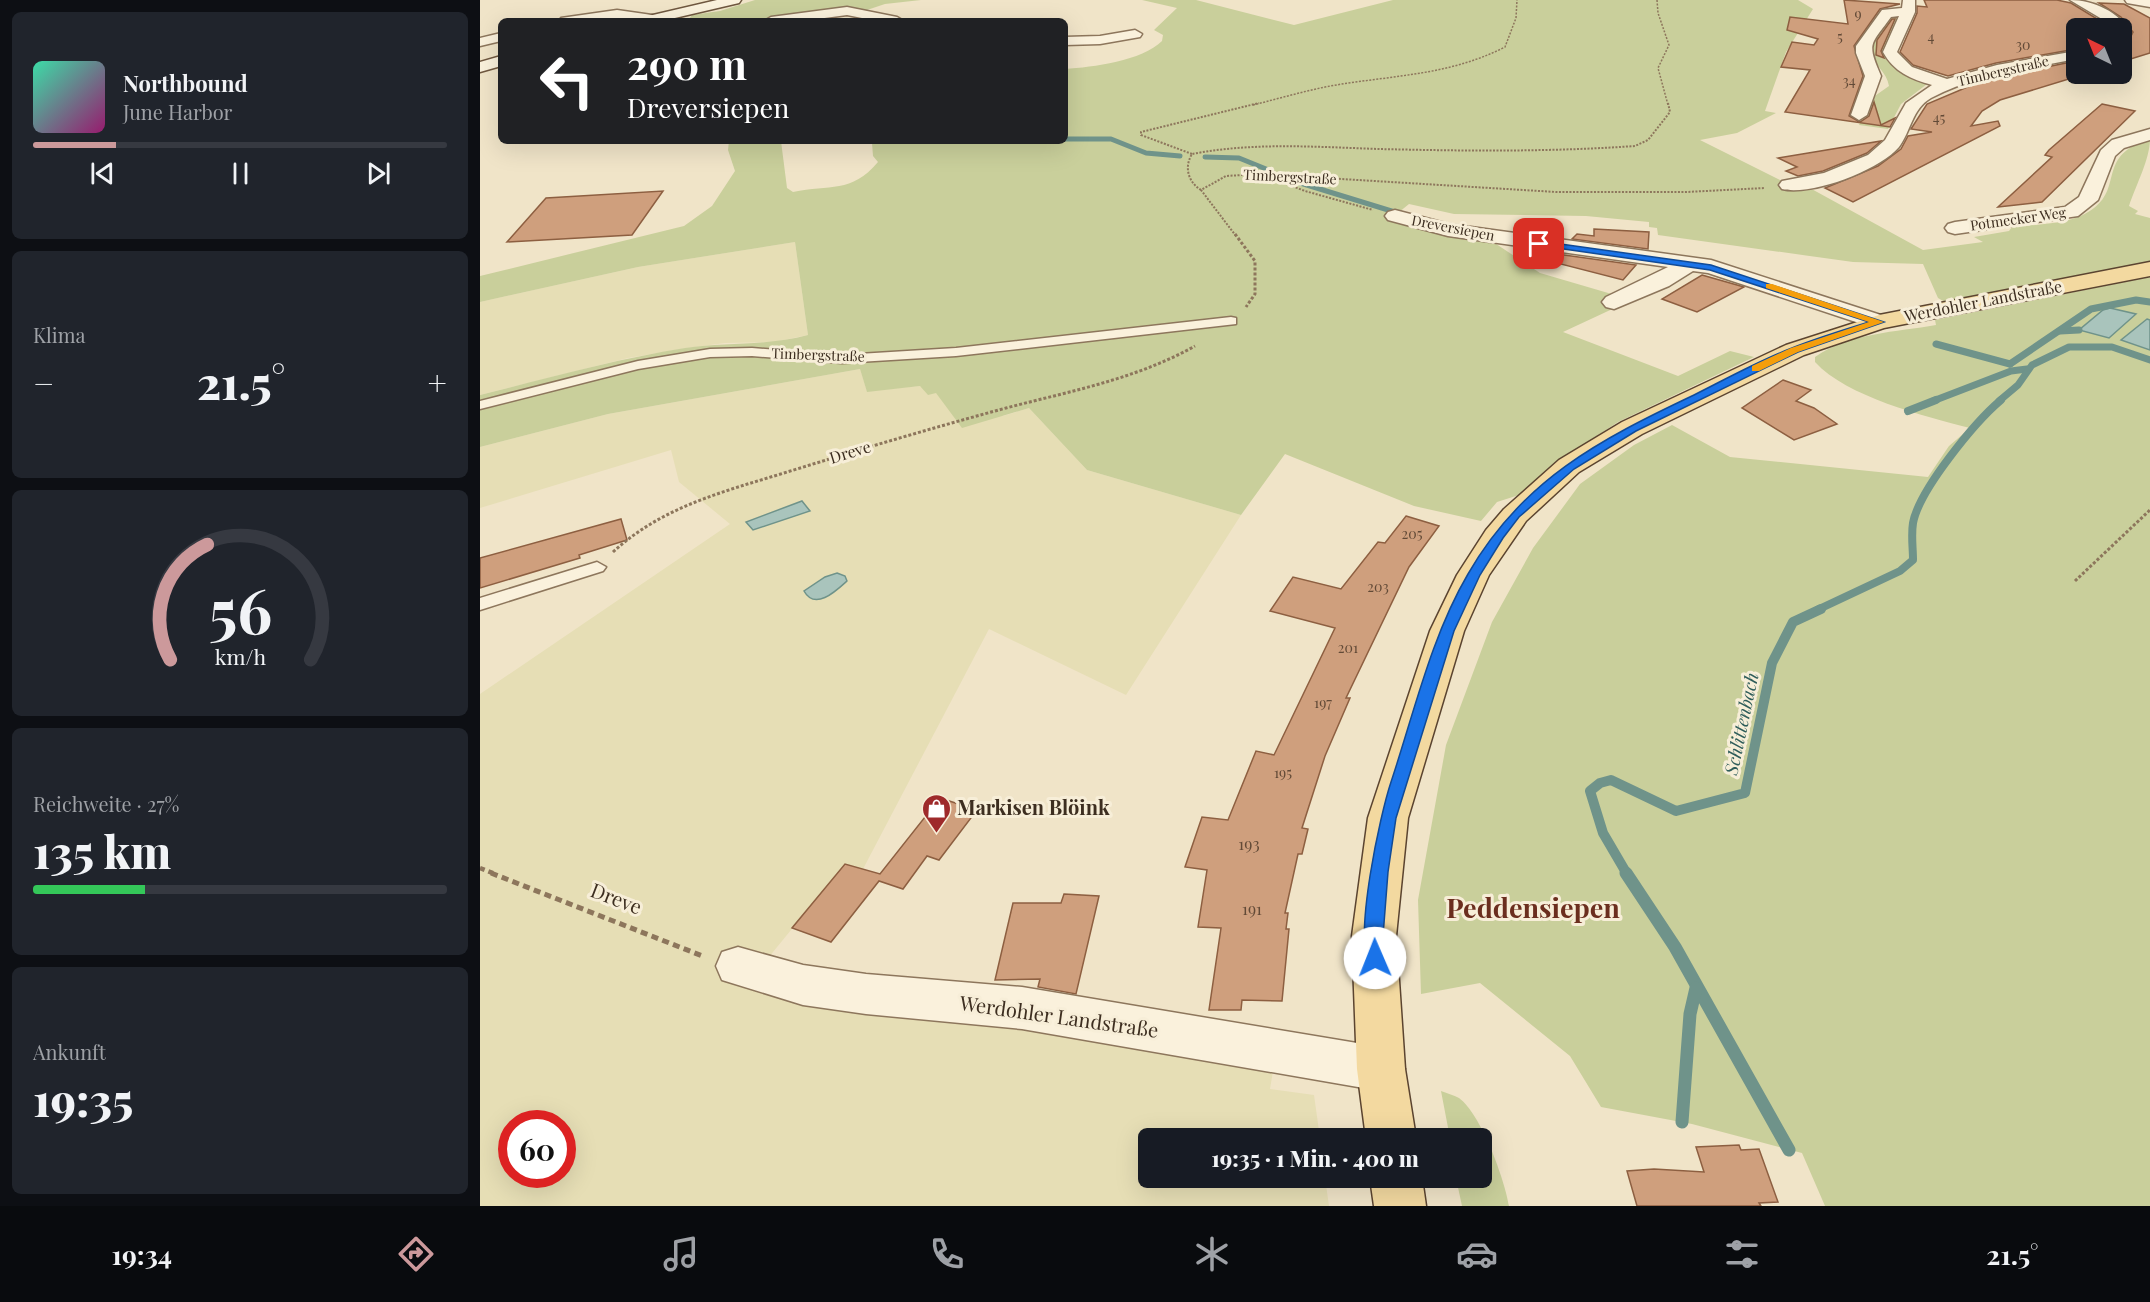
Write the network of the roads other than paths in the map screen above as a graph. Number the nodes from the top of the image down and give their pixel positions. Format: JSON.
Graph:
{"nodes":[{"id":1,"x":735,"y":0,"type":"edge"},
{"id":2,"x":2078,"y":0,"type":"edge"},
{"id":3,"x":2132,"y":0,"type":"edge"},
{"id":4,"x":2150,"y":3,"type":"edge"},
{"id":5,"x":1908,"y":6,"type":"edge"},
{"id":6,"x":581,"y":18,"type":"edge"},
{"id":7,"x":648,"y":18,"type":"edge"},
{"id":8,"x":664,"y":18,"type":"edge"},
{"id":9,"x":794,"y":18,"type":"edge"},
{"id":10,"x":882,"y":18,"type":"edge"},
{"id":11,"x":2111,"y":18,"type":"edge"},
{"id":12,"x":2141,"y":31,"type":"dead end"},
{"id":13,"x":2132,"y":32,"type":"edge"},
{"id":14,"x":1135,"y":34,"type":"dead end"},
{"id":15,"x":498,"y":38,"type":"edge"},
{"id":16,"x":1068,"y":41,"type":"edge"},
{"id":17,"x":480,"y":42,"type":"edge"},
{"id":18,"x":2066,"y":57,"type":"edge"},
{"id":19,"x":498,"y":62,"type":"edge"},
{"id":20,"x":480,"y":67,"type":"edge"},
{"id":21,"x":1948,"y":84,"type":"junction"},
{"id":22,"x":1859,"y":115,"type":"dead end"},
{"id":23,"x":2150,"y":134,"type":"edge"},
{"id":24,"x":1789,"y":185,"type":"road end"},
{"id":25,"x":1395,"y":216,"type":"road end"},
{"id":26,"x":1955,"y":228,"type":"dead end"},
{"id":27,"x":1688,"y":265,"type":"junction"},
{"id":28,"x":2150,"y":269,"type":"edge"},
{"id":29,"x":1614,"y":302,"type":"dead end"},
{"id":30,"x":1231,"y":321,"type":"road end"},
{"id":31,"x":1879,"y":322,"type":"junction"},
{"id":32,"x":480,"y":405,"type":"edge"},
{"id":33,"x":597,"y":567,"type":"road end"},
{"id":34,"x":480,"y":604,"type":"edge"},
{"id":35,"x":738,"y":966,"type":"road end"},
{"id":36,"x":1381,"y":1069,"type":"junction"},
{"id":37,"x":1390,"y":1128,"type":"edge"},
{"id":38,"x":1397,"y":1188,"type":"edge"},
{"id":39,"x":1400,"y":1206,"type":"edge"}],
"edges":[{"from":1,"to":8,"type":"street"},
{"from":2,"to":11,"type":"street"},
{"from":3,"to":4,"type":"street"},
{"from":5,"to":21,"type":"street"},
{"from":5,"to":22,"type":"street"},
{"from":6,"to":7,"type":"street"},
{"from":9,"to":10,"type":"street"},
{"from":12,"to":13,"type":"street"},
{"from":14,"to":16,"type":"street"},
{"from":15,"to":17,"type":"street"},
{"from":18,"to":21,"type":"street","name":"Timbergstraße"},
{"from":19,"to":20,"type":"street"},
{"from":21,"to":24,"type":"street","name":"Timbergstraße"},
{"from":23,"to":26,"type":"street","name":"Potmecker Weg"},
{"from":25,"to":27,"type":"street","name":"Dreversiepen"},
{"from":27,"to":29,"type":"street"},
{"from":27,"to":31,"type":"street","name":"Dreversiepen"},
{"from":28,"to":31,"type":"main road","name":"Werdohler Landstraße"},
{"from":30,"to":32,"type":"lane","name":"Timbergstraße"},
{"from":31,"to":36,"type":"main road","name":"Werdohler Landstraße"},
{"from":33,"to":34,"type":"lane"},
{"from":35,"to":36,"type":"street","name":"Werdohler Landstraße"},
{"from":36,"to":37,"type":"main road","name":"Werdohler Landstraße"},
{"from":38,"to":39,"type":"main road"}]}
